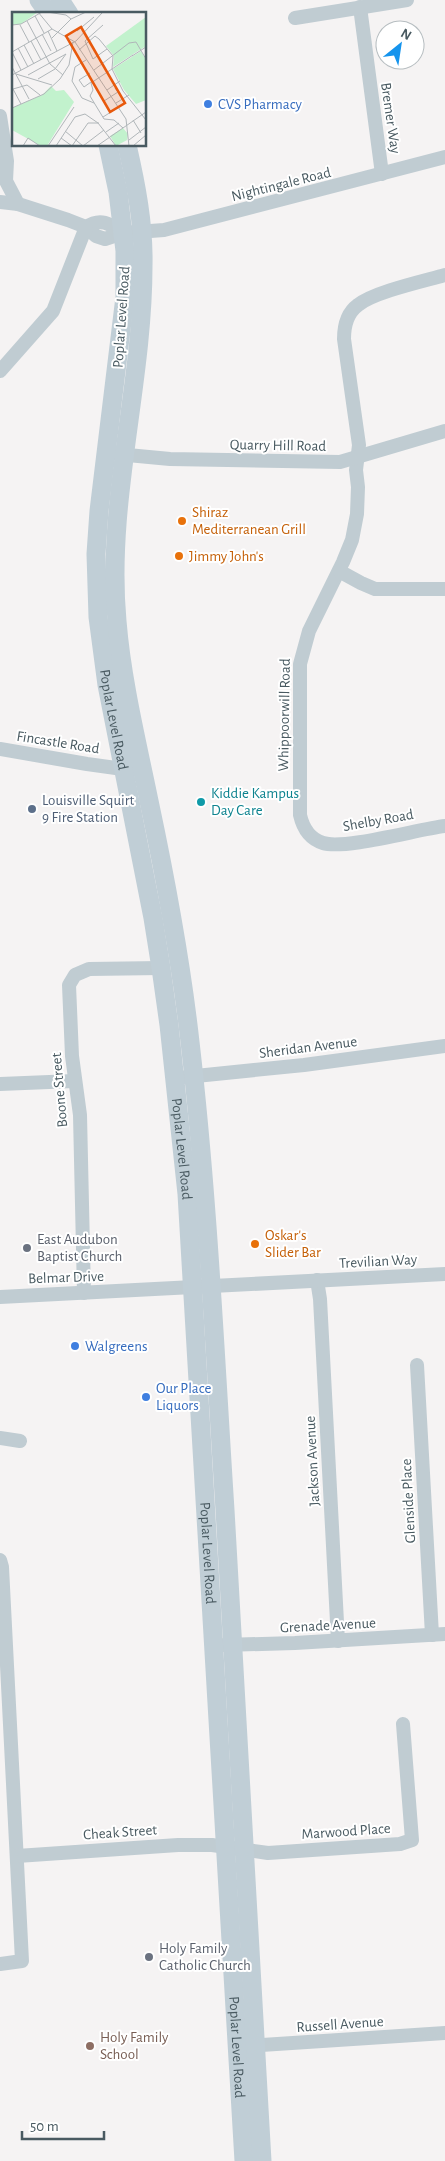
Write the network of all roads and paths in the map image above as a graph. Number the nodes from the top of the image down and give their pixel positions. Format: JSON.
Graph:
{"nodes":[{"id":1,"x":39,"y":0,"type":"edge"},
{"id":2,"x":60,"y":0,"type":"edge"},
{"id":3,"x":407,"y":0,"type":"edge"},
{"id":4,"x":360,"y":7,"type":"junction"},
{"id":5,"x":48,"y":12,"type":"edge"},
{"id":6,"x":68,"y":12,"type":"edge"},
{"id":7,"x":295,"y":18,"type":"dead end"},
{"id":8,"x":0,"y":116,"type":"edge"},
{"id":9,"x":108,"y":146,"type":"edge"},
{"id":10,"x":127,"y":146,"type":"edge"},
{"id":11,"x":445,"y":158,"type":"edge"},
{"id":12,"x":382,"y":174,"type":"junction"},
{"id":13,"x":3,"y":184,"type":"edge"},
{"id":14,"x":0,"y":202,"type":"edge"},
{"id":15,"x":18,"y":204,"type":"junction"},
{"id":16,"x":86,"y":227,"type":"junction"},
{"id":17,"x":132,"y":233,"type":"junction"},
{"id":18,"x":445,"y":275,"type":"edge"},
{"id":19,"x":0,"y":371,"type":"edge"},
{"id":20,"x":445,"y":431,"type":"edge"},
{"id":21,"x":106,"y":452,"type":"junction"},
{"id":22,"x":125,"y":455,"type":"junction"},
{"id":23,"x":357,"y":457,"type":"junction"},
{"id":24,"x":339,"y":571,"type":"junction"},
{"id":25,"x":445,"y":589,"type":"edge"},
{"id":26,"x":0,"y":749,"type":"edge"},
{"id":27,"x":141,"y":764,"type":"junction"},
{"id":28,"x":123,"y":768,"type":"junction"},
{"id":29,"x":445,"y":826,"type":"edge"},
{"id":30,"x":316,"y":840,"type":"joint"},
{"id":31,"x":161,"y":968,"type":"junction"},
{"id":32,"x":445,"y":1046,"type":"edge"},
{"id":33,"x":194,"y":1076,"type":"junction"},
{"id":34,"x":175,"y":1078,"type":"junction"},
{"id":35,"x":74,"y":1080,"type":"junction"},
{"id":36,"x":0,"y":1084,"type":"edge"},
{"id":37,"x":445,"y":1274,"type":"edge"},
{"id":38,"x":317,"y":1280,"type":"junction"},
{"id":39,"x":202,"y":1287,"type":"junction"},
{"id":40,"x":84,"y":1293,"type":"junction"},
{"id":41,"x":0,"y":1297,"type":"edge"},
{"id":42,"x":417,"y":1365,"type":"dead end"},
{"id":43,"x":0,"y":1438,"type":"edge"},
{"id":44,"x":20,"y":1441,"type":"dead end"},
{"id":45,"x":0,"y":1560,"type":"edge"},
{"id":46,"x":439,"y":1634,"type":"edge"},
{"id":47,"x":338,"y":1640,"type":"junction"},
{"id":48,"x":214,"y":1645,"type":"junction"},
{"id":49,"x":232,"y":1645,"type":"junction"},
{"id":50,"x":403,"y":1724,"type":"dead end"},
{"id":51,"x":5,"y":1746,"type":"edge"},
{"id":52,"x":234,"y":1850,"type":"junction"},
{"id":53,"x":17,"y":1856,"type":"junction"},
{"id":54,"x":0,"y":1964,"type":"edge"},
{"id":55,"x":445,"y":2033,"type":"edge"},
{"id":56,"x":246,"y":2046,"type":"junction"},
{"id":57,"x":244,"y":2161,"type":"edge"},
{"id":58,"x":262,"y":2161,"type":"edge"}],
"edges":[{"from":1,"to":5,"type":"main road"},
{"from":2,"to":6,"type":"main road"},
{"from":3,"to":4,"type":"street"},
{"from":4,"to":7,"type":"street"},
{"from":4,"to":12,"type":"street","name":"Bremer Way"},
{"from":8,"to":13,"type":"street"},
{"from":9,"to":17,"type":"main road","name":"Poplar Level Road"},
{"from":10,"to":17,"type":"main road","name":"Poplar Level Road"},
{"from":11,"to":12,"type":"street","name":"Nightingale Road"},
{"from":12,"to":17,"type":"street","name":"Nightingale Road"},
{"from":13,"to":15,"type":"street"},
{"from":14,"to":15,"type":"street"},
{"from":15,"to":16,"type":"street"},
{"from":16,"to":17,"type":"street"},
{"from":16,"to":19,"type":"street"},
{"from":17,"to":21,"type":"main road","name":"Poplar Level Road"},
{"from":17,"to":22,"type":"main road","name":"Poplar Level Road"},
{"from":18,"to":23,"type":"street","name":"Whippoorwill Road"},
{"from":20,"to":23,"type":"street","name":"Quarry Hill Road"},
{"from":21,"to":22,"type":"street","name":"Quarry Hill Road"},
{"from":21,"to":28,"type":"main road","name":"Poplar Level Road"},
{"from":22,"to":23,"type":"street","name":"Quarry Hill Road"},
{"from":22,"to":27,"type":"main road","name":"Poplar Level Road"},
{"from":23,"to":24,"type":"street","name":"Whippoorwill Road"},
{"from":24,"to":25,"type":"street"},
{"from":24,"to":30,"type":"street","name":"Whippoorwill Road"},
{"from":26,"to":28,"type":"street","name":"Fincastle Road"},
{"from":27,"to":28,"type":"street","name":"Fincastle Road"},
{"from":27,"to":33,"type":"main road","name":"Poplar Level Road"},
{"from":28,"to":31,"type":"main road","name":"Poplar Level Road"},
{"from":29,"to":30,"type":"street","name":"Shelby Road"},
{"from":31,"to":34,"type":"main road","name":"Poplar Level Road"},
{"from":31,"to":35,"type":"street","name":"Boone Street"},
{"from":32,"to":33,"type":"street","name":"Sheridan Avenue"},
{"from":33,"to":34,"type":"street","name":"Sheridan Avenue"},
{"from":33,"to":39,"type":"main road","name":"Poplar Level Road"},
{"from":34,"to":39,"type":"main road","name":"Poplar Level Road"},
{"from":35,"to":36,"type":"street"},
{"from":35,"to":40,"type":"street","name":"Boone Street"},
{"from":37,"to":38,"type":"street","name":"Trevilian Way"},
{"from":38,"to":39,"type":"street","name":"Trevilian Way"},
{"from":38,"to":47,"type":"street","name":"Jackson Avenue"},
{"from":39,"to":40,"type":"street","name":"Belmar Drive"},
{"from":39,"to":48,"type":"main road","name":"Poplar Level Road"},
{"from":39,"to":49,"type":"main road","name":"Poplar Level Road"},
{"from":40,"to":41,"type":"street","name":"Belmar Drive"},
{"from":42,"to":46,"type":"street","name":"Glenside Place"},
{"from":43,"to":44,"type":"street"},
{"from":45,"to":51,"type":"street"},
{"from":46,"to":47,"type":"street","name":"Grenade Avenue"},
{"from":47,"to":49,"type":"street","name":"Grenade Avenue"},
{"from":48,"to":49,"type":"street","name":"Grenade Avenue"},
{"from":48,"to":52,"type":"main road","name":"Poplar Level Road"},
{"from":49,"to":52,"type":"main road","name":"Poplar Level Road"},
{"from":50,"to":52,"type":"street","name":"Marwood Place"},
{"from":51,"to":53,"type":"street"},
{"from":52,"to":53,"type":"street","name":"Cheak Street"},
{"from":52,"to":56,"type":"main road","name":"Poplar Level Road"},
{"from":53,"to":54,"type":"street"},
{"from":55,"to":56,"type":"street","name":"Russell Avenue"},
{"from":56,"to":57,"type":"main road","name":"Poplar Level Road"},
{"from":56,"to":58,"type":"main road","name":"Poplar Level Road"}]}
